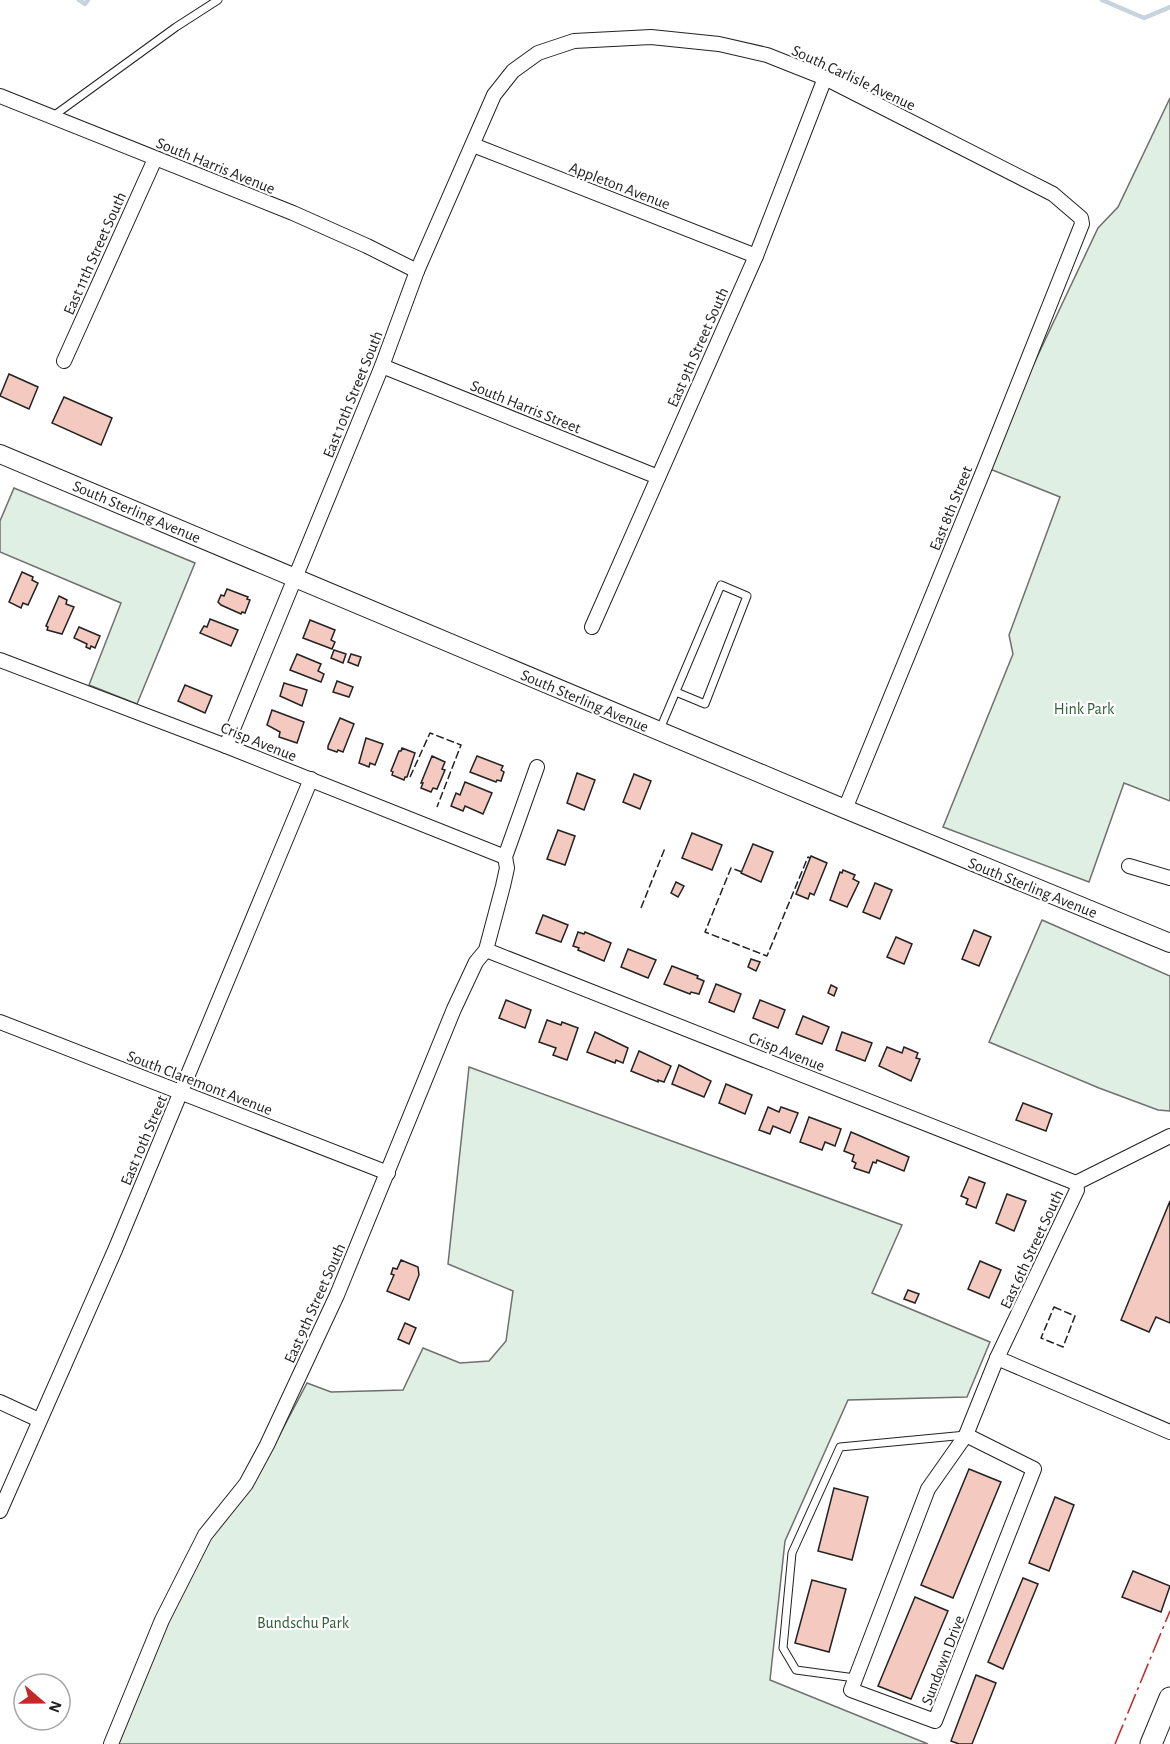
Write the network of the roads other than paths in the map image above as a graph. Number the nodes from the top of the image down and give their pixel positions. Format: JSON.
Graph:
{"nodes":[{"id":1,"x":218,"y":0,"type":"edge"},
{"id":2,"x":523,"y":63,"type":"joint"},
{"id":3,"x":825,"y":78,"type":"junction"},
{"id":4,"x":0,"y":96,"type":"edge"},
{"id":5,"x":52,"y":117,"type":"junction"},
{"id":6,"x":473,"y":145,"type":"junction"},
{"id":7,"x":155,"y":159,"type":"junction"},
{"id":8,"x":1081,"y":218,"type":"joint"},
{"id":9,"x":756,"y":256,"type":"junction"},
{"id":10,"x":417,"y":271,"type":"junction"},
{"id":11,"x":64,"y":361,"type":"dead end"},
{"id":12,"x":382,"y":366,"type":"junction"},
{"id":13,"x":0,"y":454,"type":"edge"},
{"id":14,"x":658,"y":477,"type":"junction"},
{"id":15,"x":294,"y":577,"type":"junction"},
{"id":16,"x":592,"y":627,"type":"dead end"},
{"id":17,"x":0,"y":660,"type":"edge"},
{"id":18,"x":676,"y":692,"type":"junction"},
{"id":19,"x":659,"y":731,"type":"junction"},
{"id":20,"x":226,"y":746,"type":"junction"},
{"id":21,"x":537,"y":767,"type":"dead end"},
{"id":22,"x":311,"y":779,"type":"junction"},
{"id":23,"x":844,"y":809,"type":"junction"},
{"id":24,"x":506,"y":857,"type":"junction"},
{"id":25,"x":1129,"y":866,"type":"dead end"},
{"id":26,"x":1170,"y":878,"type":"edge"},
{"id":27,"x":1170,"y":943,"type":"edge"},
{"id":28,"x":486,"y":950,"type":"junction"},
{"id":29,"x":0,"y":1022,"type":"edge"},
{"id":30,"x":181,"y":1092,"type":"junction"},
{"id":31,"x":1170,"y":1136,"type":"edge"},
{"id":32,"x":388,"y":1173,"type":"junction"},
{"id":33,"x":1076,"y":1183,"type":"junction"},
{"id":34,"x":997,"y":1358,"type":"junction"},
{"id":35,"x":0,"y":1402,"type":"edge"},
{"id":36,"x":39,"y":1420,"type":"junction"},
{"id":37,"x":1170,"y":1432,"type":"edge"},
{"id":38,"x":966,"y":1435,"type":"junction"},
{"id":39,"x":0,"y":1511,"type":"edge"},
{"id":40,"x":855,"y":1678,"type":"junction"},
{"id":41,"x":1170,"y":1698,"type":"edge"},
{"id":42,"x":111,"y":1744,"type":"edge"},
{"id":43,"x":1151,"y":1744,"type":"edge"}],
"edges":[{"from":1,"to":5,"type":"lane"},
{"from":2,"to":3,"type":"street","name":"South Carlisle Avenue"},
{"from":2,"to":6,"type":"street","name":"East 10th Street South"},
{"from":3,"to":8,"type":"street","name":"South Carlisle Avenue"},
{"from":3,"to":9,"type":"street","name":"East 9th Street South"},
{"from":4,"to":5,"type":"street","name":"South Harris Avenue"},
{"from":5,"to":7,"type":"street","name":"South Harris Avenue"},
{"from":6,"to":9,"type":"street","name":"Appleton Avenue"},
{"from":6,"to":10,"type":"street","name":"East 10th Street South"},
{"from":7,"to":10,"type":"street","name":"South Harris Avenue"},
{"from":7,"to":11,"type":"street","name":"East 11th Street South"},
{"from":8,"to":23,"type":"street","name":"East 8th Street"},
{"from":9,"to":14,"type":"street","name":"East 9th Street South"},
{"from":10,"to":12,"type":"street","name":"East 10th Street South"},
{"from":12,"to":14,"type":"street","name":"South Harris Street"},
{"from":12,"to":15,"type":"street","name":"East 10th Street South"},
{"from":13,"to":15,"type":"main road","name":"South Sterling Avenue"},
{"from":14,"to":16,"type":"street","name":"East 9th Street South"},
{"from":15,"to":19,"type":"main road","name":"South Sterling Avenue"},
{"from":15,"to":20,"type":"street","name":"East 10th Street South"},
{"from":17,"to":20,"type":"street","name":"Crisp Avenue"},
{"from":18,"to":18,"type":"lane"},
{"from":18,"to":19,"type":"lane"},
{"from":19,"to":23,"type":"main road","name":"South Sterling Avenue"},
{"from":20,"to":22,"type":"street","name":"Crisp Avenue"},
{"from":21,"to":24,"type":"street","name":"East 9th Street South"},
{"from":22,"to":24,"type":"street","name":"Crisp Avenue"},
{"from":22,"to":30,"type":"street","name":"East 10th Street"},
{"from":23,"to":27,"type":"main road","name":"South Sterling Avenue"},
{"from":24,"to":28,"type":"street","name":"East 9th Street South"},
{"from":25,"to":26,"type":"street"},
{"from":28,"to":32,"type":"street","name":"East 9th Street South"},
{"from":28,"to":33,"type":"street","name":"Crisp Avenue"},
{"from":29,"to":30,"type":"street","name":"South Claremont Avenue"},
{"from":30,"to":32,"type":"street","name":"South Claremont Avenue"},
{"from":30,"to":36,"type":"street","name":"East 10th Street"},
{"from":31,"to":33,"type":"street","name":"East 6th Street South"},
{"from":32,"to":42,"type":"street","name":"East 9th Street South"},
{"from":33,"to":34,"type":"street","name":"East 6th Street South"},
{"from":34,"to":37,"type":"street"},
{"from":34,"to":38,"type":"street"},
{"from":35,"to":36,"type":"street"},
{"from":36,"to":39,"type":"street","name":"East 10th Street"},
{"from":38,"to":40,"type":"street"},
{"from":38,"to":40,"type":"lane"},
{"from":38,"to":40,"type":"street","name":"Sundown Drive"},
{"from":41,"to":43,"type":"main road"}]}
